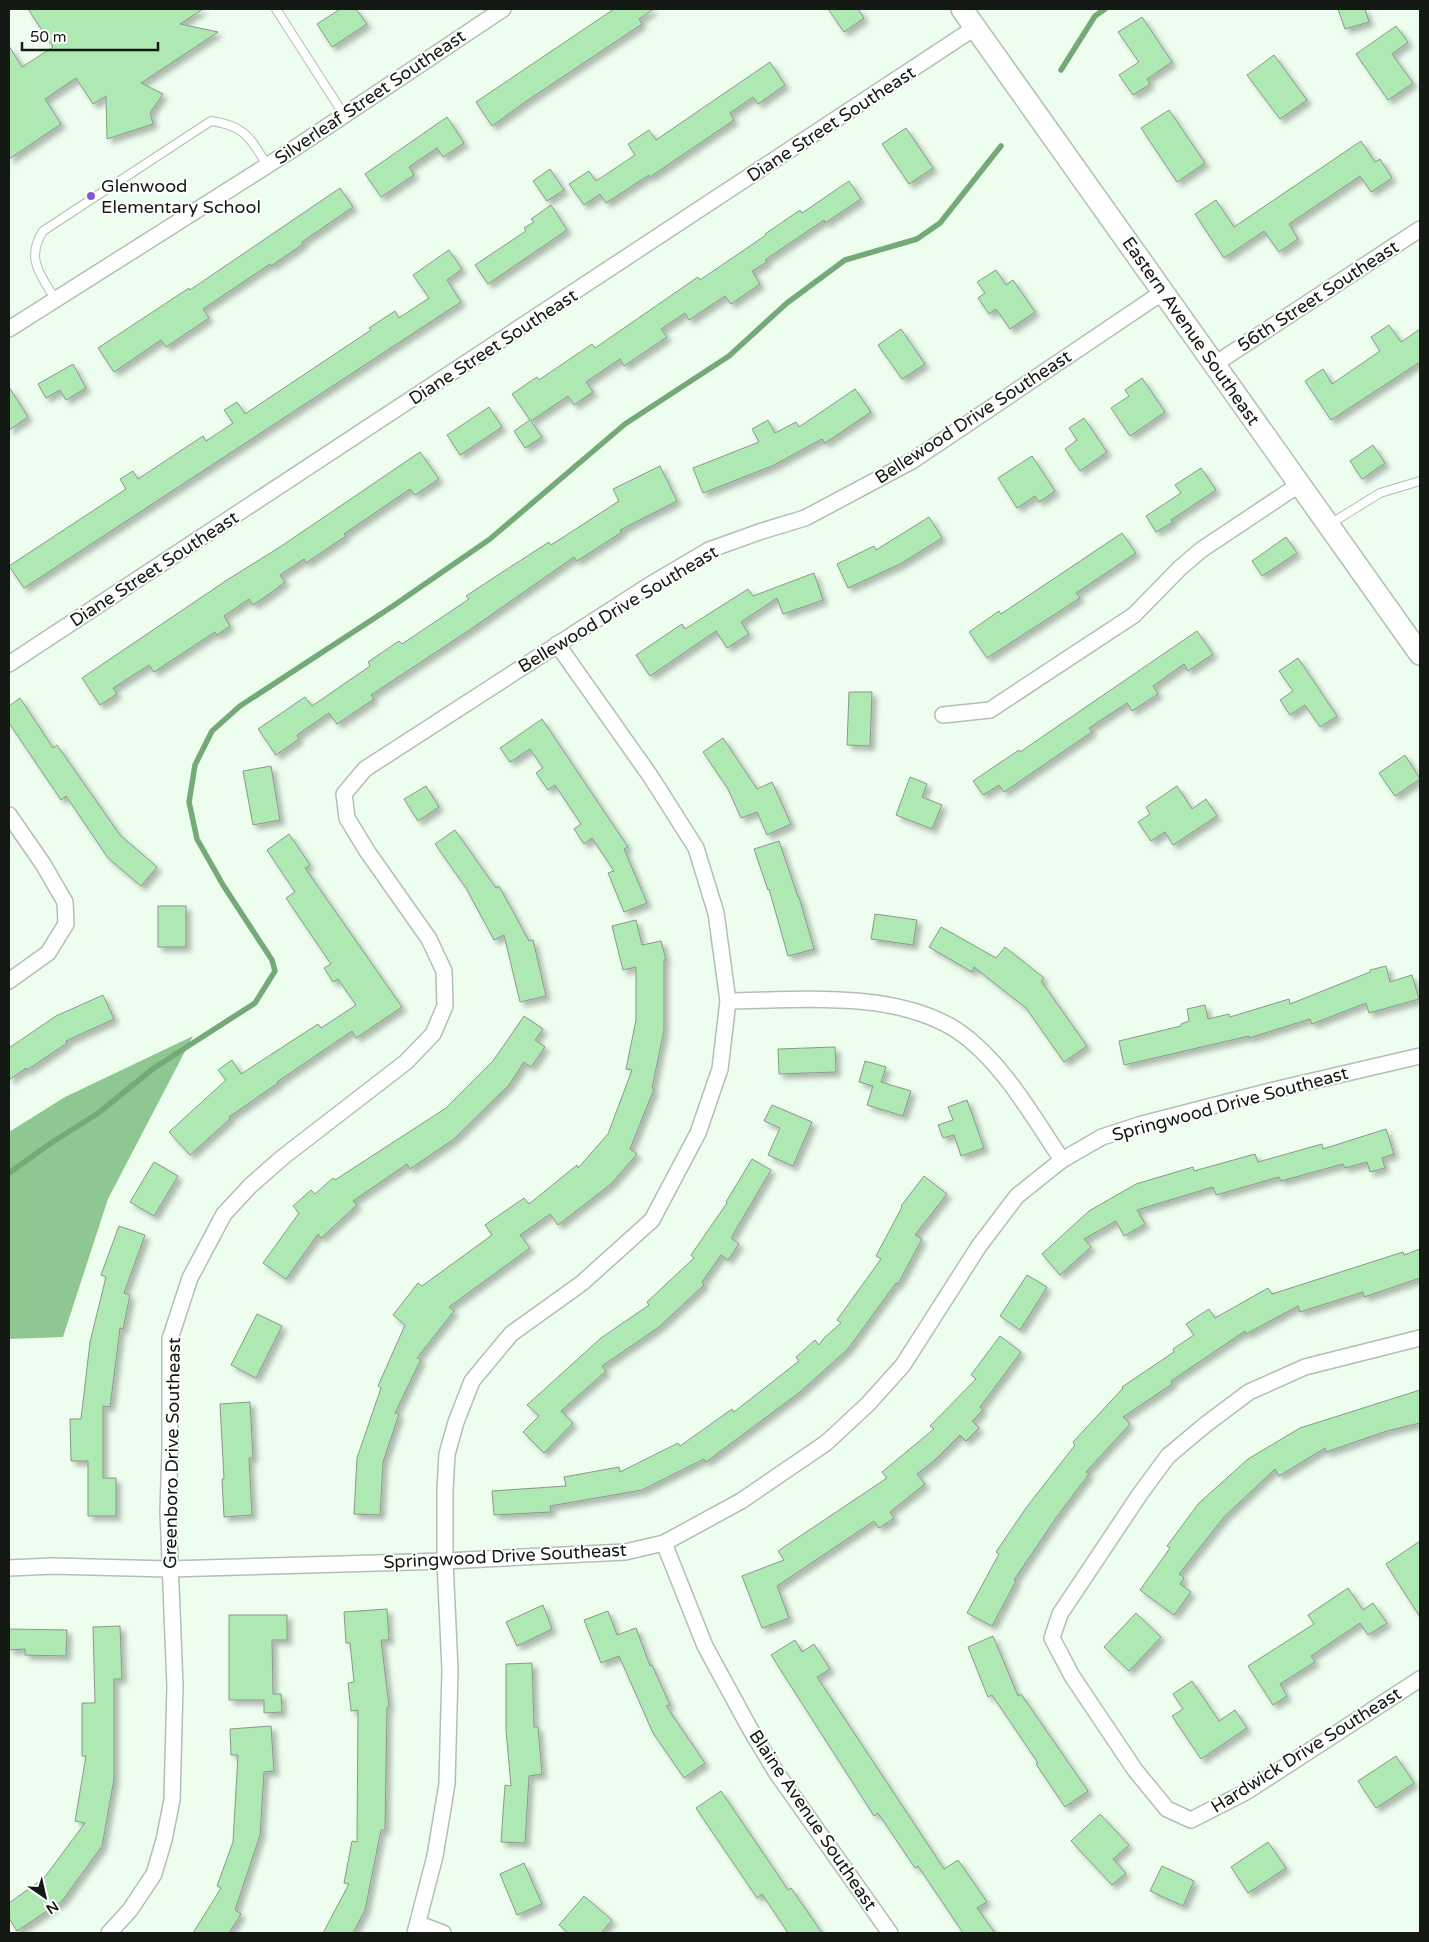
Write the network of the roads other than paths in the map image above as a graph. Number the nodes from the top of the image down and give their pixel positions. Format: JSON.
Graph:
{"nodes":[{"id":1,"x":276,"y":9,"type":"edge"},
{"id":2,"x":503,"y":9,"type":"edge"},
{"id":3,"x":962,"y":9,"type":"edge"},
{"id":4,"x":976,"y":28,"type":"junction"},
{"id":5,"x":344,"y":115,"type":"junction"},
{"id":6,"x":267,"y":165,"type":"junction"},
{"id":7,"x":1420,"y":229,"type":"edge"},
{"id":8,"x":1163,"y":292,"type":"junction"},
{"id":9,"x":56,"y":300,"type":"junction"},
{"id":10,"x":9,"y":329,"type":"edge"},
{"id":11,"x":1215,"y":364,"type":"junction"},
{"id":12,"x":1420,"y":481,"type":"edge"},
{"id":13,"x":1300,"y":484,"type":"junction"},
{"id":14,"x":1328,"y":524,"type":"junction"},
{"id":15,"x":557,"y":644,"type":"junction"},
{"id":16,"x":1420,"y":654,"type":"edge"},
{"id":17,"x":9,"y":664,"type":"edge"},
{"id":18,"x":943,"y":715,"type":"dead end"},
{"id":19,"x":344,"y":794,"type":"joint"},
{"id":20,"x":9,"y":815,"type":"edge"},
{"id":21,"x":9,"y":981,"type":"edge"},
{"id":22,"x":728,"y":1001,"type":"junction"},
{"id":23,"x":1420,"y":1056,"type":"edge"},
{"id":24,"x":1062,"y":1160,"type":"junction"},
{"id":25,"x":1420,"y":1338,"type":"edge"},
{"id":26,"x":664,"y":1543,"type":"junction"},
{"id":27,"x":445,"y":1561,"type":"junction"},
{"id":28,"x":9,"y":1568,"type":"edge"},
{"id":29,"x":169,"y":1570,"type":"junction"},
{"id":30,"x":1420,"y":1680,"type":"edge"},
{"id":31,"x":417,"y":1929,"type":"edge"},
{"id":32,"x":109,"y":1933,"type":"edge"},
{"id":33,"x":443,"y":1933,"type":"edge"},
{"id":34,"x":890,"y":1933,"type":"edge"}],
"edges":[{"from":1,"to":5,"type":"lane"},
{"from":2,"to":5,"type":"street","name":"Silverleaf Street Southeast"},
{"from":3,"to":4,"type":"street","name":"Eastern Avenue Southeast"},
{"from":4,"to":8,"type":"street","name":"Eastern Avenue Southeast"},
{"from":4,"to":17,"type":"street","name":"Diane Street Southeast"},
{"from":5,"to":6,"type":"street","name":"Silverleaf Street Southeast"},
{"from":6,"to":9,"type":"street","name":"Silverleaf Street Southeast"},
{"from":6,"to":9,"type":"lane"},
{"from":7,"to":11,"type":"street","name":"56th Street Southeast"},
{"from":8,"to":11,"type":"street","name":"Eastern Avenue Southeast"},
{"from":8,"to":15,"type":"street","name":"Bellewood Drive Southeast"},
{"from":9,"to":10,"type":"street","name":"Silverleaf Street Southeast"},
{"from":11,"to":13,"type":"street","name":"Eastern Avenue Southeast"},
{"from":12,"to":14,"type":"lane"},
{"from":13,"to":14,"type":"street","name":"Eastern Avenue Southeast"},
{"from":13,"to":18,"type":"street"},
{"from":14,"to":16,"type":"street","name":"Eastern Avenue Southeast"},
{"from":15,"to":19,"type":"street","name":"Bellewood Drive Southeast"},
{"from":15,"to":22,"type":"street"},
{"from":19,"to":29,"type":"street","name":"Greenboro Drive Southeast"},
{"from":20,"to":21,"type":"street"},
{"from":22,"to":24,"type":"street"},
{"from":22,"to":27,"type":"street"},
{"from":23,"to":24,"type":"street","name":"Springwood Drive Southeast"},
{"from":24,"to":26,"type":"street","name":"Springwood Drive Southeast"},
{"from":25,"to":30,"type":"street","name":"Hardwick Drive Southeast"},
{"from":26,"to":27,"type":"street","name":"Springwood Drive Southeast"},
{"from":26,"to":34,"type":"street","name":"Blaine Avenue Southeast"},
{"from":27,"to":29,"type":"street","name":"Springwood Drive Southeast"},
{"from":27,"to":31,"type":"street"},
{"from":28,"to":29,"type":"street","name":"Springwood Drive Southeast"},
{"from":29,"to":32,"type":"street","name":"Greenboro Drive Southeast"},
{"from":31,"to":33,"type":"street"}]}
